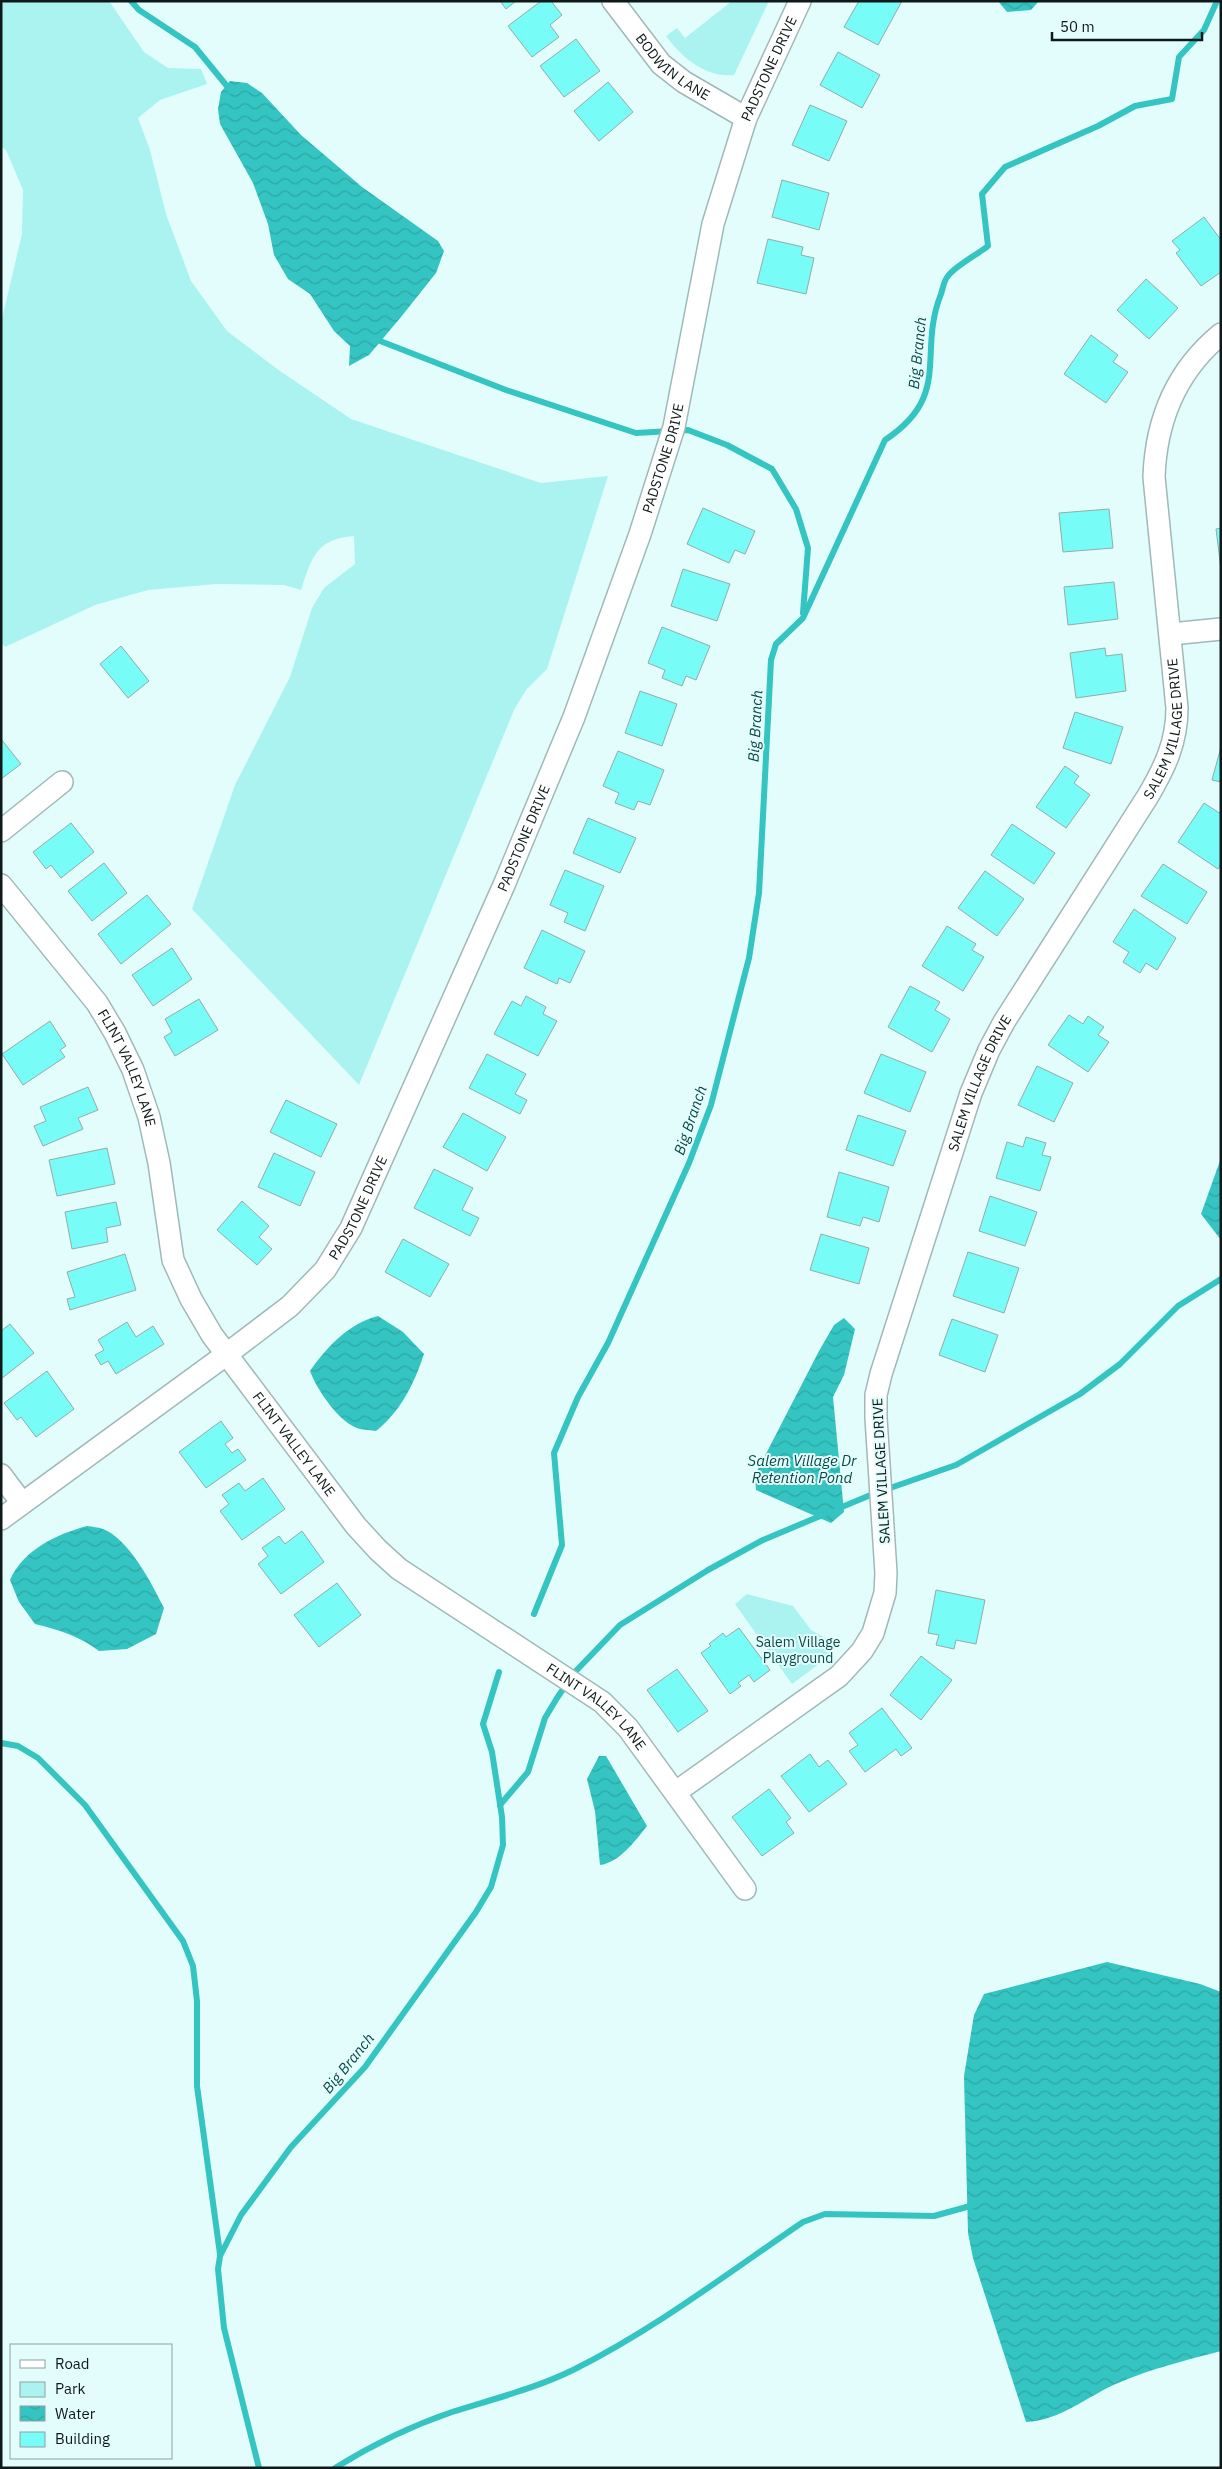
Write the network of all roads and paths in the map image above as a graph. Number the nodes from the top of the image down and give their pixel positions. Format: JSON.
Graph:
{"nodes":[{"id":1,"x":613,"y":1,"type":"edge"},
{"id":2,"x":800,"y":1,"type":"edge"},
{"id":3,"x":746,"y":118,"type":"junction"},
{"id":4,"x":1221,"y":334,"type":"edge"},
{"id":5,"x":1221,"y":629,"type":"edge"},
{"id":6,"x":1170,"y":634,"type":"junction"},
{"id":7,"x":62,"y":782,"type":"dead end"},
{"id":8,"x":1,"y":831,"type":"edge"},
{"id":9,"x":1,"y":886,"type":"edge"},
{"id":10,"x":227,"y":1354,"type":"junction"},
{"id":11,"x":1,"y":1475,"type":"edge"},
{"id":12,"x":22,"y":1503,"type":"junction"},
{"id":13,"x":1,"y":1519,"type":"edge"},
{"id":14,"x":676,"y":1792,"type":"junction"},
{"id":15,"x":746,"y":1889,"type":"dead end"}],
"edges":[{"from":1,"to":3,"type":"street","name":"BODWIN LANE"},
{"from":2,"to":3,"type":"street","name":"PADSTONE DRIVE"},
{"from":3,"to":10,"type":"street","name":"PADSTONE DRIVE"},
{"from":4,"to":6,"type":"street","name":"SALEM VILLAGE DRIVE"},
{"from":5,"to":6,"type":"street"},
{"from":6,"to":14,"type":"street","name":"SALEM VILLAGE DRIVE"},
{"from":7,"to":8,"type":"street"},
{"from":9,"to":10,"type":"street","name":"FLINT VALLEY LANE"},
{"from":10,"to":12,"type":"street","name":"PADSTONE DRIVE"},
{"from":10,"to":14,"type":"street","name":"FLINT VALLEY LANE"},
{"from":11,"to":12,"type":"street"},
{"from":12,"to":13,"type":"street","name":"PADSTONE DRIVE"},
{"from":14,"to":15,"type":"street","name":"FLINT VALLEY LANE"}]}
